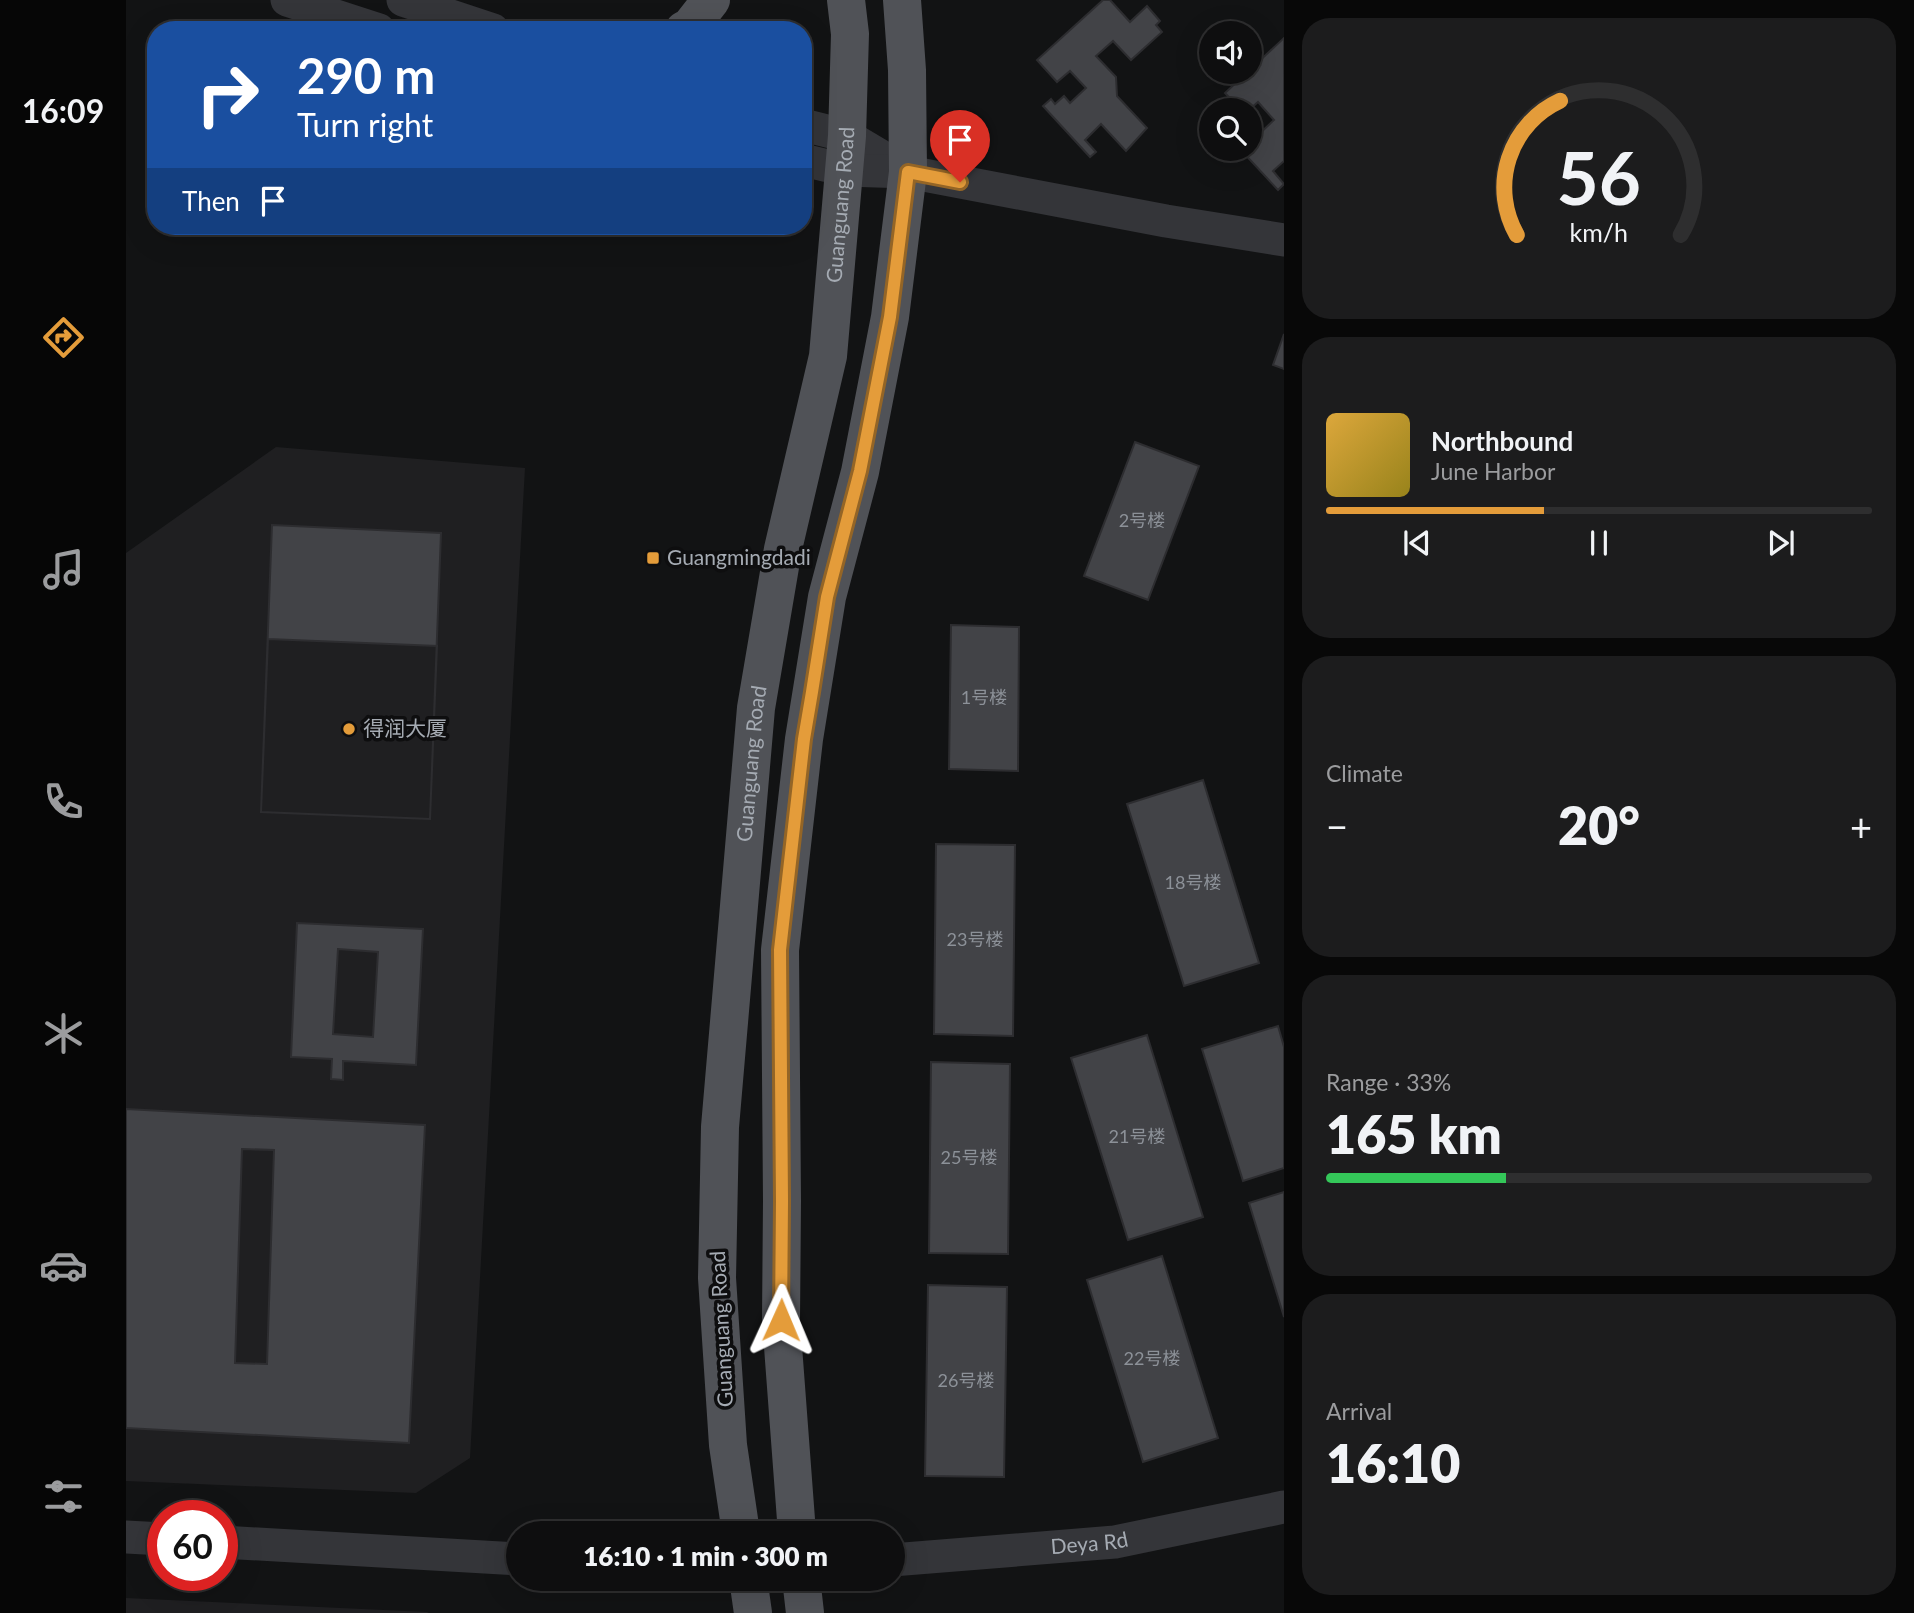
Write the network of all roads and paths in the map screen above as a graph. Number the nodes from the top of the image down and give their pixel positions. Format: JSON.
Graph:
{"nodes":[{"id":1,"x":288,"y":0,"type":"edge"},
{"id":2,"x":403,"y":0,"type":"edge"},
{"id":3,"x":710,"y":0,"type":"edge"},
{"id":4,"x":846,"y":0,"type":"edge"},
{"id":5,"x":902,"y":0,"type":"edge"},
{"id":6,"x":352,"y":21,"type":"edge"},
{"id":7,"x":466,"y":21,"type":"edge"},
{"id":8,"x":694,"y":21,"type":"edge"},
{"id":9,"x":812,"y":130,"type":"edge"},
{"id":10,"x":846,"y":153,"type":"junction"},
{"id":11,"x":812,"y":159,"type":"edge"},
{"id":12,"x":908,"y":172,"type":"junction"},
{"id":13,"x":1284,"y":240,"type":"edge"},
{"id":14,"x":1284,"y":1507,"type":"edge"},
{"id":15,"x":739,"y":1521,"type":"edge"},
{"id":16,"x":796,"y":1521,"type":"edge"},
{"id":17,"x":126,"y":1537,"type":"edge"},
{"id":18,"x":147,"y":1538,"type":"edge"},
{"id":19,"x":238,"y":1543,"type":"edge"},
{"id":20,"x":506,"y":1558,"type":"edge"},
{"id":21,"x":905,"y":1559,"type":"edge"},
{"id":22,"x":750,"y":1591,"type":"edge"},
{"id":23,"x":802,"y":1591,"type":"edge"},
{"id":24,"x":753,"y":1613,"type":"edge"},
{"id":25,"x":805,"y":1613,"type":"edge"}],
"edges":[{"from":1,"to":6,"type":"street"},
{"from":2,"to":7,"type":"street"},
{"from":3,"to":8,"type":"main road"},
{"from":4,"to":10,"type":"main road","name":"Guanguang Road"},
{"from":5,"to":12,"type":"main road"},
{"from":9,"to":10,"type":"street"},
{"from":10,"to":11,"type":"street"},
{"from":10,"to":12,"type":"street"},
{"from":10,"to":15,"type":"main road","name":"Guanguang Road"},
{"from":12,"to":13,"type":"street"},
{"from":12,"to":16,"type":"main road"},
{"from":14,"to":21,"type":"street","name":"Deya Rd"},
{"from":17,"to":18,"type":"street"},
{"from":19,"to":20,"type":"street"},
{"from":22,"to":24,"type":"main road"},
{"from":23,"to":25,"type":"main road"}]}
